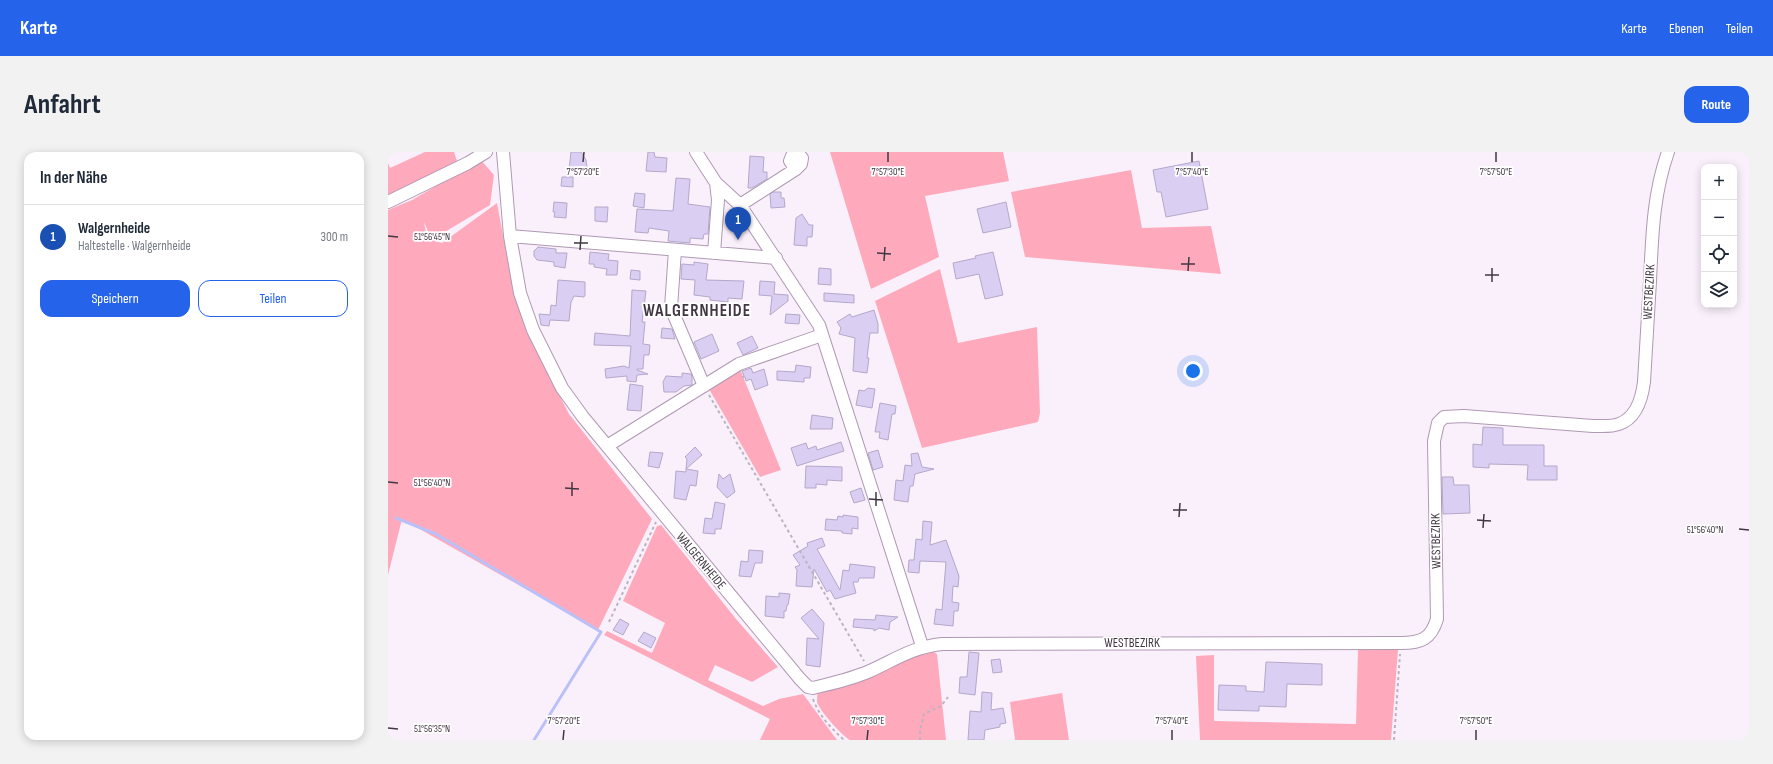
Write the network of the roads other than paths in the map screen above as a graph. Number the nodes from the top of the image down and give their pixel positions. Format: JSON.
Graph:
{"nodes":[{"id":1,"x":486,"y":152,"type":"edge"},
{"id":2,"x":503,"y":152,"type":"edge"},
{"id":3,"x":696,"y":152,"type":"edge"},
{"id":4,"x":1668,"y":152,"type":"edge"},
{"id":5,"x":796,"y":169,"type":"dead end"},
{"id":6,"x":716,"y":183,"type":"junction"},
{"id":7,"x":388,"y":202,"type":"edge"},
{"id":8,"x":740,"y":205,"type":"junction"},
{"id":9,"x":510,"y":236,"type":"junction"},
{"id":10,"x":675,"y":250,"type":"junction"},
{"id":11,"x":714,"y":253,"type":"junction"},
{"id":12,"x":776,"y":258,"type":"junction"},
{"id":13,"x":822,"y":335,"type":"junction"},
{"id":14,"x":704,"y":386,"type":"junction"},
{"id":15,"x":607,"y":446,"type":"junction"},
{"id":16,"x":922,"y":646,"type":"junction"}],
"edges":[{"from":1,"to":7,"type":"street"},
{"from":2,"to":9,"type":"street","name":"WALGERNHEIDE"},
{"from":3,"to":6,"type":"street"},
{"from":4,"to":16,"type":"street","name":"WESTBEZIRK"},
{"from":5,"to":8,"type":"street"},
{"from":6,"to":8,"type":"street"},
{"from":6,"to":11,"type":"street"},
{"from":8,"to":12,"type":"street"},
{"from":9,"to":10,"type":"street"},
{"from":9,"to":15,"type":"street","name":"WALGERNHEIDE"},
{"from":10,"to":11,"type":"street"},
{"from":10,"to":14,"type":"street"},
{"from":11,"to":12,"type":"street"},
{"from":12,"to":13,"type":"street"},
{"from":13,"to":14,"type":"street"},
{"from":13,"to":16,"type":"street"},
{"from":14,"to":15,"type":"street"},
{"from":15,"to":16,"type":"street","name":"WALGERNHEIDE"}]}
